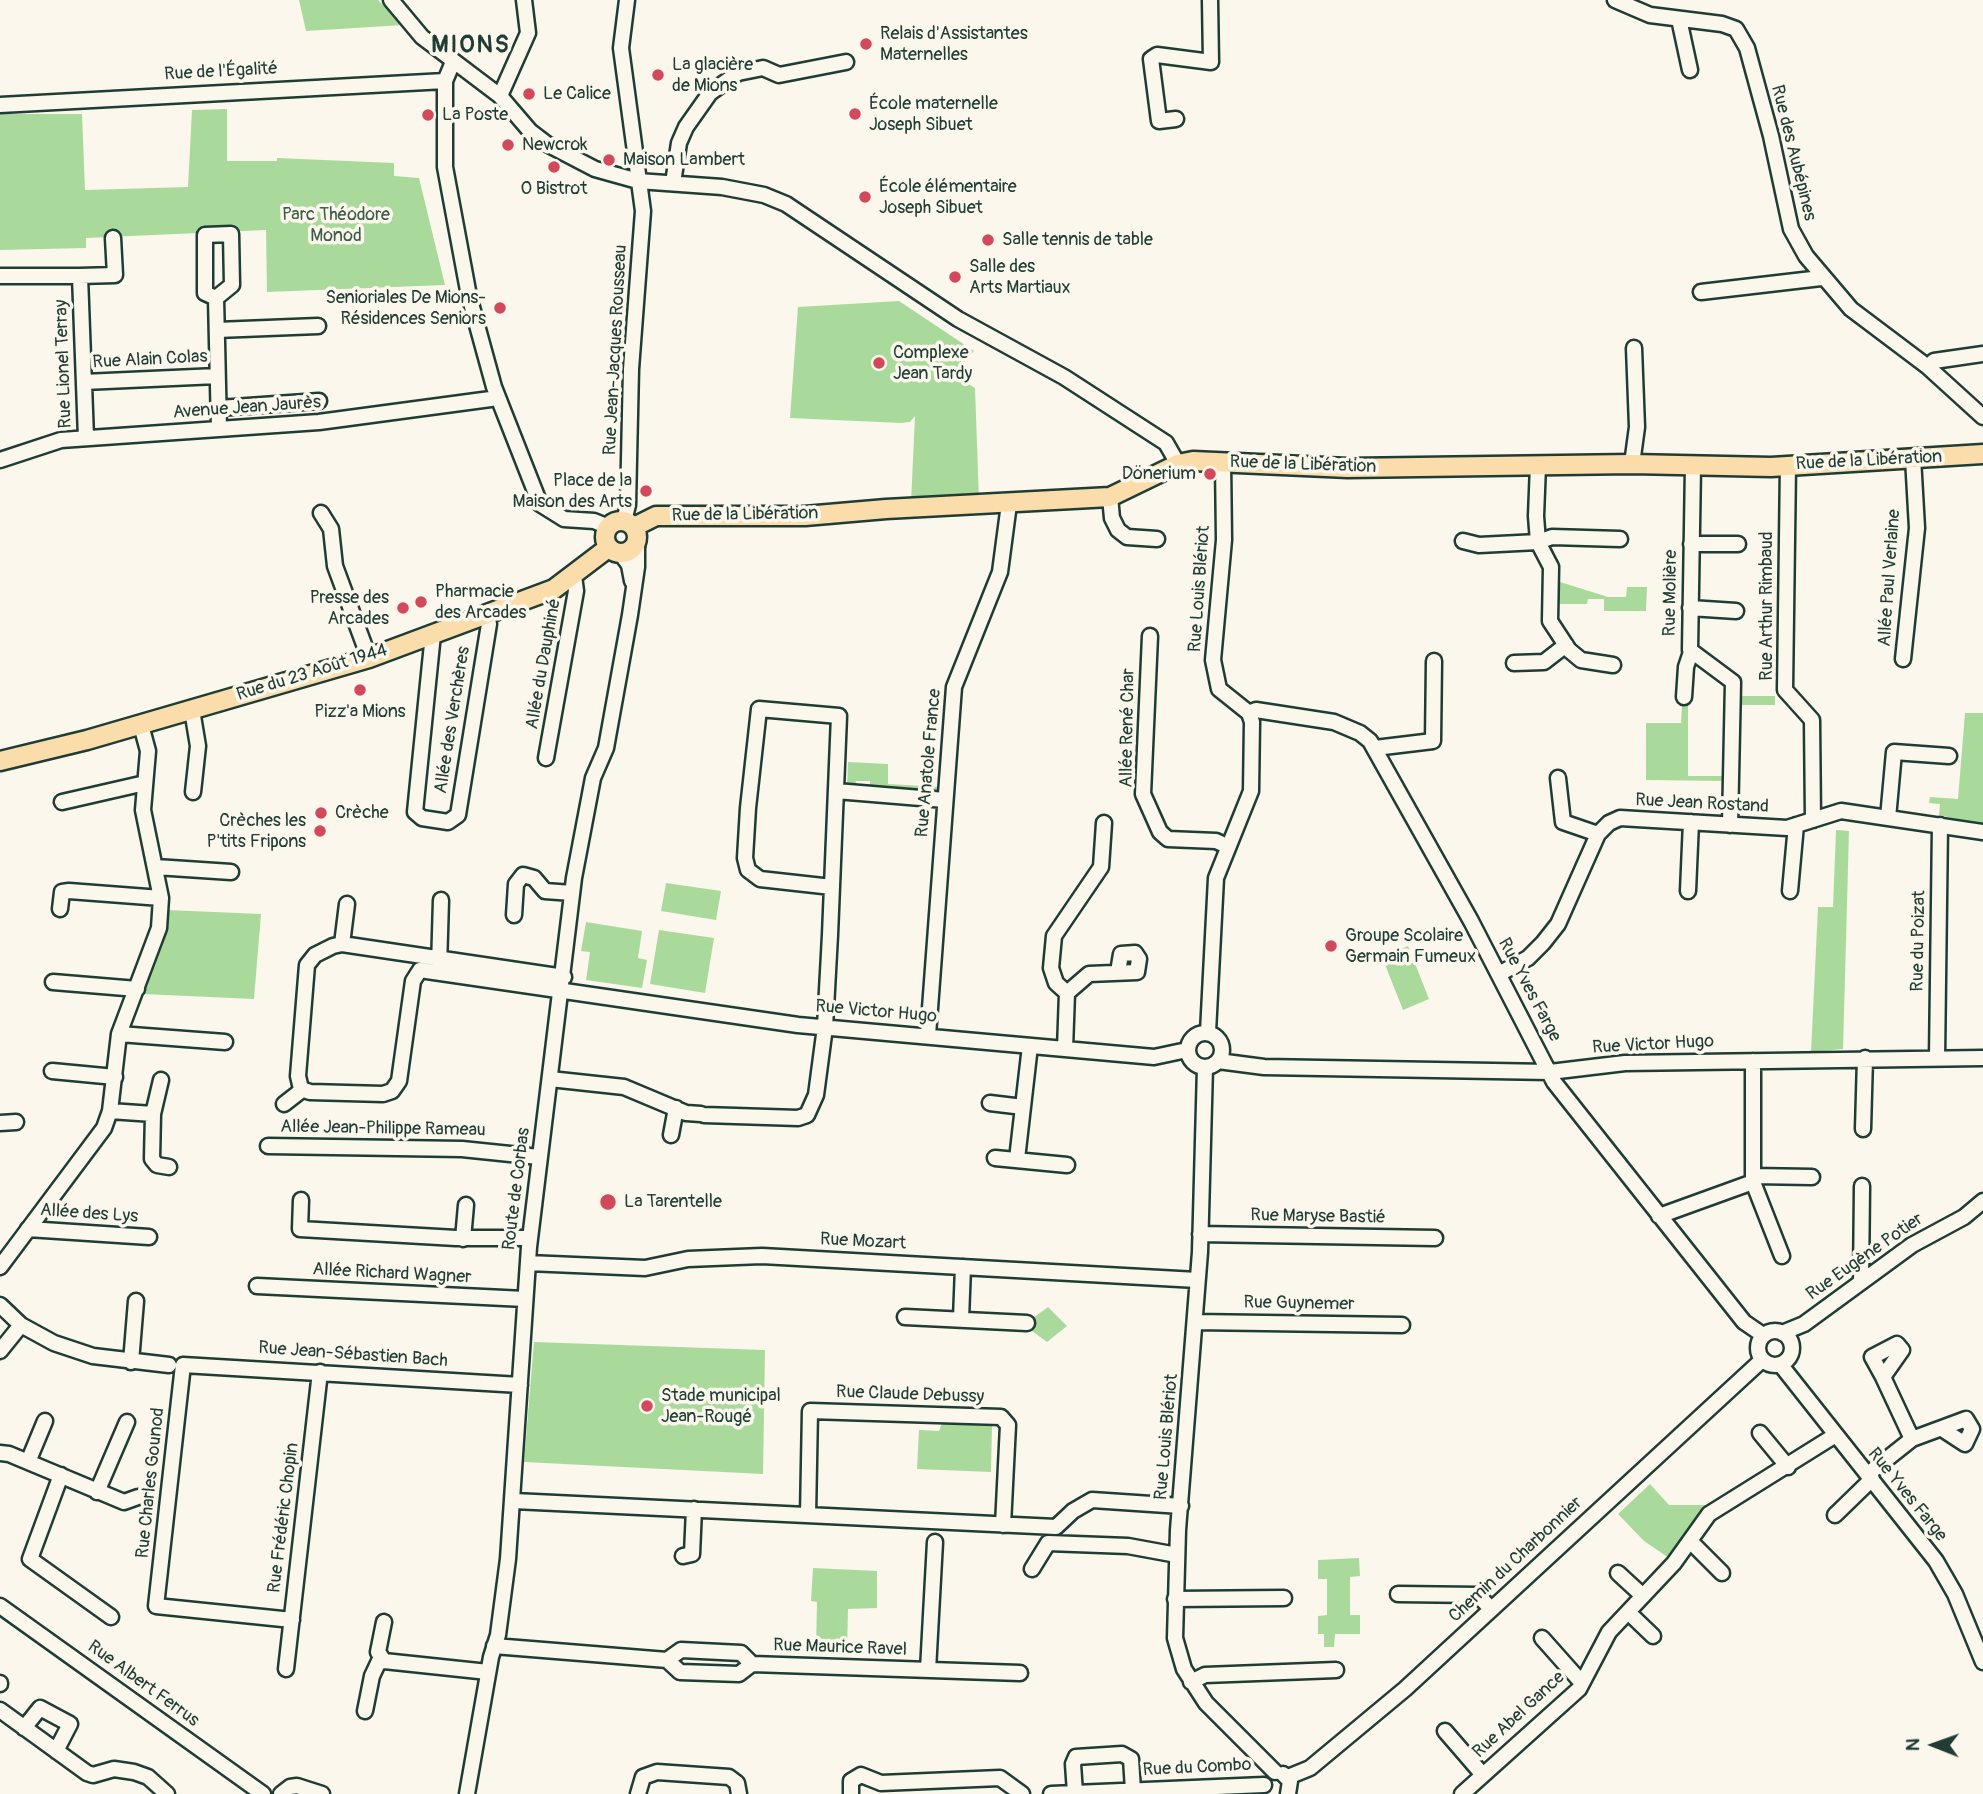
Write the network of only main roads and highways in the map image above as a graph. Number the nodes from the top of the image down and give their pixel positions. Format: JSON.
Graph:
{"nodes":[{"id":1,"x":1983,"y":454,"type":"edge"},
{"id":2,"x":626,"y":529,"type":"junction"},
{"id":3,"x":615,"y":551,"type":"junction"},
{"id":4,"x":0,"y":761,"type":"edge"}],
"edges":[{"from":1,"to":2,"type":"main road","name":"Rue de la Libération"},
{"from":2,"to":3,"type":"main road","name":"Rue du 23 Août 1944"},
{"from":2,"to":3,"type":"main road"},
{"from":3,"to":4,"type":"main road","name":"Rue du 23 Août 1944"}]}
